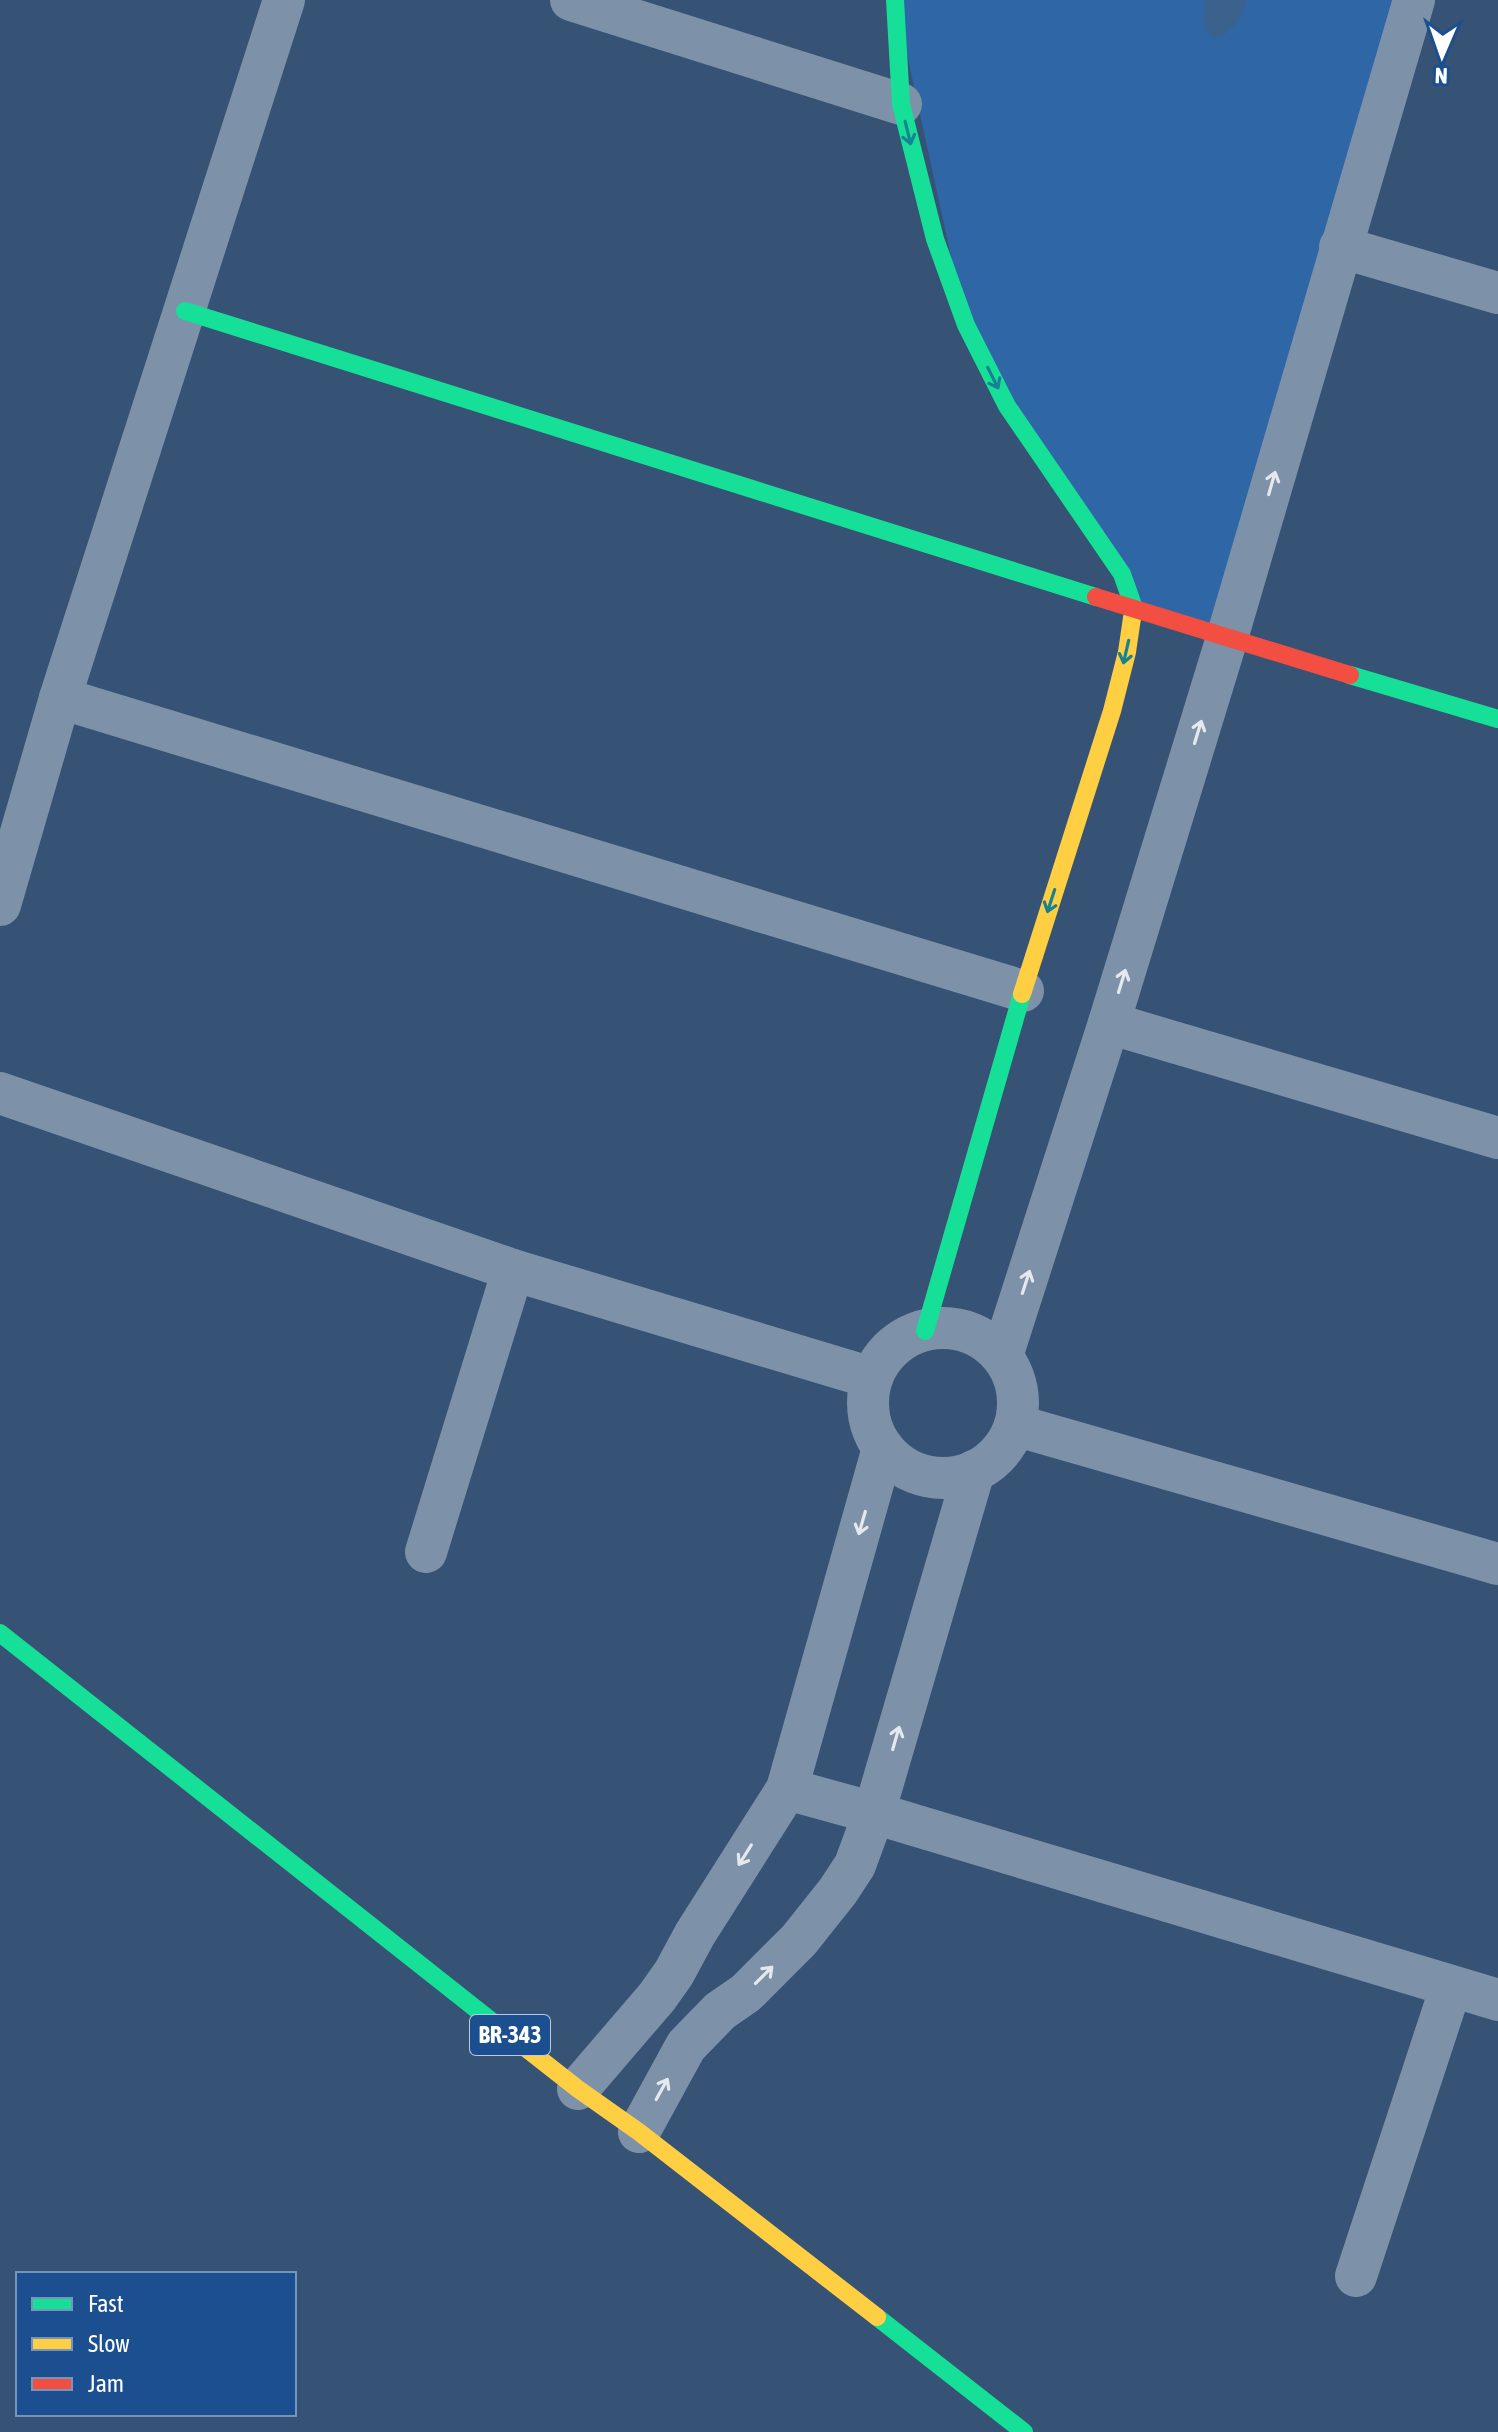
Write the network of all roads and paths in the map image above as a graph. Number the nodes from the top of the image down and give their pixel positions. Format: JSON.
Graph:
{"nodes":[{"id":1,"x":284,"y":0,"type":"edge"},
{"id":2,"x":571,"y":0,"type":"edge"},
{"id":3,"x":895,"y":0,"type":"edge"},
{"id":4,"x":1414,"y":0,"type":"edge"},
{"id":5,"x":901,"y":104,"type":"junction"},
{"id":6,"x":1340,"y":247,"type":"junction"},
{"id":7,"x":1498,"y":293,"type":"edge"},
{"id":8,"x":185,"y":311,"type":"junction"},
{"id":9,"x":1134,"y":608,"type":"junction"},
{"id":10,"x":1227,"y":638,"type":"junction"},
{"id":11,"x":60,"y":698,"type":"junction"},
{"id":12,"x":1498,"y":719,"type":"edge"},
{"id":13,"x":0,"y":905,"type":"edge"},
{"id":14,"x":1023,"y":991,"type":"junction"},
{"id":15,"x":1109,"y":1023,"type":"junction"},
{"id":16,"x":0,"y":1093,"type":"edge"},
{"id":17,"x":1498,"y":1138,"type":"edge"},
{"id":18,"x":513,"y":1270,"type":"junction"},
{"id":19,"x":925,"y":1331,"type":"junction"},
{"id":20,"x":1002,"y":1356,"type":"junction"},
{"id":21,"x":872,"y":1378,"type":"junction"},
{"id":22,"x":1015,"y":1425,"type":"junction"},
{"id":23,"x":883,"y":1448,"type":"junction"},
{"id":24,"x":974,"y":1471,"type":"junction"},
{"id":25,"x":426,"y":1552,"type":"dead end"},
{"id":26,"x":1498,"y":1564,"type":"edge"},
{"id":27,"x":0,"y":1633,"type":"edge"},
{"id":28,"x":787,"y":1789,"type":"junction"},
{"id":29,"x":874,"y":1813,"type":"junction"},
{"id":30,"x":674,"y":1973,"type":"junction"},
{"id":31,"x":1451,"y":1987,"type":"junction"},
{"id":32,"x":1498,"y":2000,"type":"edge"},
{"id":33,"x":720,"y":2011,"type":"junction"},
{"id":34,"x":578,"y":2089,"type":"junction"},
{"id":35,"x":639,"y":2132,"type":"junction"},
{"id":36,"x":1356,"y":2276,"type":"dead end"},
{"id":37,"x":1024,"y":2432,"type":"edge"}],
"edges":[{"from":1,"to":8,"type":"street"},
{"from":2,"to":5,"type":"street"},
{"from":3,"to":5,"type":"street"},
{"from":4,"to":6,"type":"street"},
{"from":5,"to":9,"type":"street","one_way":true},
{"from":6,"to":7,"type":"street"},
{"from":10,"to":6,"type":"street","one_way":true},
{"from":8,"to":9,"type":"street"},
{"from":8,"to":11,"type":"street"},
{"from":9,"to":10,"type":"street"},
{"from":9,"to":14,"type":"street","one_way":true},
{"from":10,"to":12,"type":"street"},
{"from":15,"to":10,"type":"street","one_way":true},
{"from":11,"to":13,"type":"street"},
{"from":11,"to":14,"type":"street"},
{"from":14,"to":19,"type":"street"},
{"from":15,"to":17,"type":"street"},
{"from":20,"to":15,"type":"street","one_way":true},
{"from":16,"to":18,"type":"street"},
{"from":18,"to":21,"type":"street"},
{"from":18,"to":25,"type":"street"},
{"from":19,"to":20,"type":"street"},
{"from":19,"to":21,"type":"street"},
{"from":20,"to":22,"type":"street"},
{"from":21,"to":23,"type":"street"},
{"from":22,"to":24,"type":"street"},
{"from":22,"to":26,"type":"street"},
{"from":23,"to":24,"type":"street"},
{"from":23,"to":28,"type":"street","one_way":true},
{"from":29,"to":24,"type":"street","one_way":true},
{"from":27,"to":34,"type":"street","number":"BR-343"},
{"from":28,"to":29,"type":"street"},
{"from":28,"to":30,"type":"street","one_way":true},
{"from":29,"to":31,"type":"street"},
{"from":33,"to":29,"type":"street","one_way":true},
{"from":30,"to":33,"type":"street"},
{"from":30,"to":34,"type":"street"},
{"from":31,"to":32,"type":"street"},
{"from":31,"to":36,"type":"street"},
{"from":35,"to":33,"type":"street","one_way":true},
{"from":34,"to":35,"type":"street","number":"BR-343"},
{"from":35,"to":37,"type":"street","number":"BR-343"}]}
